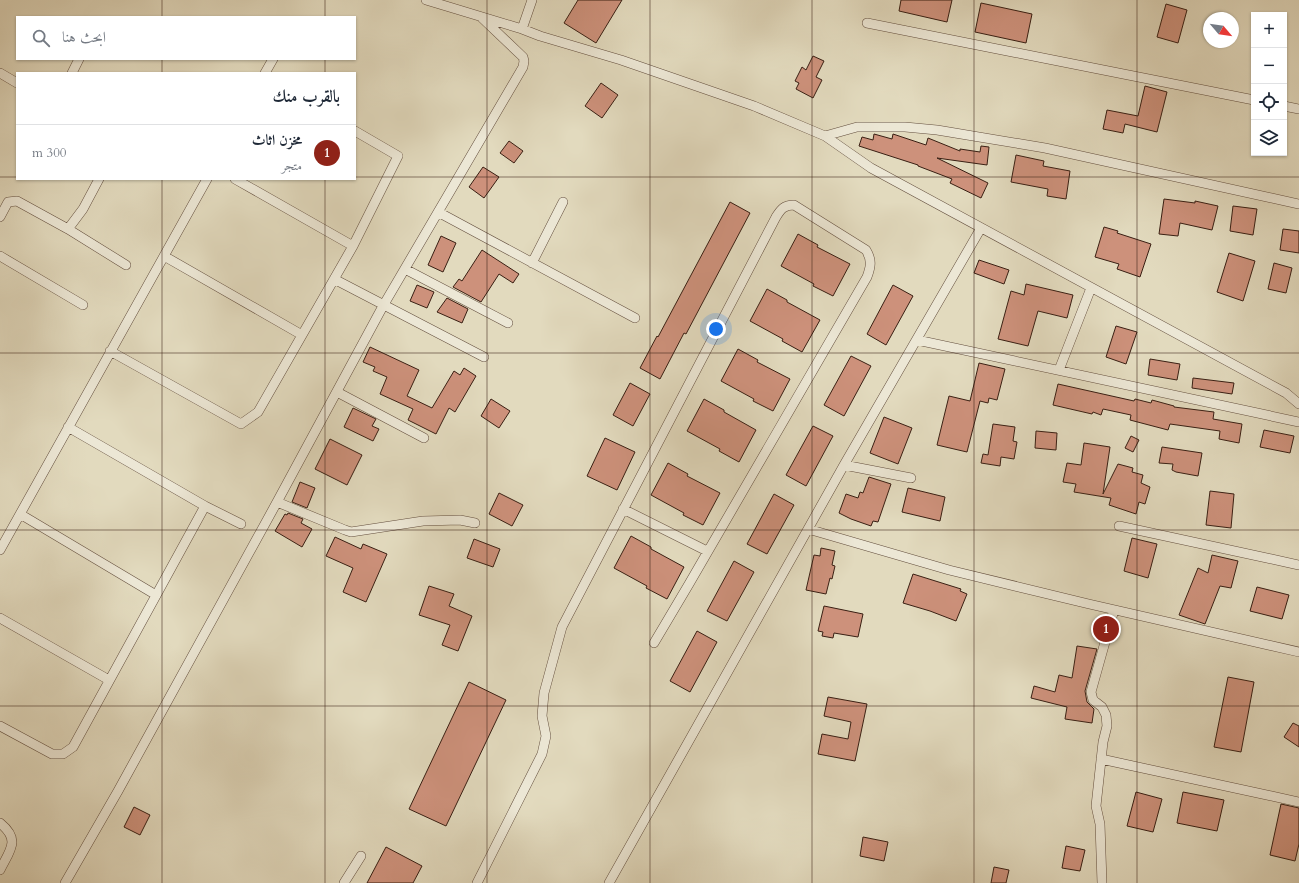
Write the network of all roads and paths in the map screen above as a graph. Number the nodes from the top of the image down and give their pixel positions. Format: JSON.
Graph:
{"nodes":[{"id":1,"x":426,"y":0,"type":"edge"},
{"id":2,"x":532,"y":0,"type":"edge"},
{"id":3,"x":482,"y":18,"type":"junction"},
{"id":4,"x":867,"y":23,"type":"dead end"},
{"id":5,"x":522,"y":29,"type":"junction"},
{"id":6,"x":78,"y":60,"type":"edge"},
{"id":7,"x":272,"y":60,"type":"edge"},
{"id":8,"x":72,"y":72,"type":"edge"},
{"id":9,"x":266,"y":72,"type":"edge"},
{"id":10,"x":0,"y":73,"type":"edge"},
{"id":11,"x":16,"y":82,"type":"edge"},
{"id":12,"x":1251,"y":99,"type":"edge"},
{"id":13,"x":1287,"y":107,"type":"edge"},
{"id":14,"x":1299,"y":110,"type":"edge"},
{"id":15,"x":356,"y":133,"type":"edge"},
{"id":16,"x":825,"y":136,"type":"junction"},
{"id":17,"x":98,"y":180,"type":"edge"},
{"id":18,"x":206,"y":180,"type":"edge"},
{"id":19,"x":237,"y":180,"type":"edge"},
{"id":20,"x":563,"y":202,"type":"dead end"},
{"id":21,"x":1299,"y":204,"type":"edge"},
{"id":22,"x":438,"y":212,"type":"junction"},
{"id":23,"x":0,"y":216,"type":"edge"},
{"id":24,"x":981,"y":228,"type":"junction"},
{"id":25,"x":68,"y":229,"type":"junction"},
{"id":26,"x":353,"y":246,"type":"junction"},
{"id":27,"x":0,"y":256,"type":"edge"},
{"id":28,"x":164,"y":256,"type":"junction"},
{"id":29,"x":532,"y":263,"type":"junction"},
{"id":30,"x":126,"y":265,"type":"dead end"},
{"id":31,"x":405,"y":269,"type":"junction"},
{"id":32,"x":334,"y":279,"type":"junction"},
{"id":33,"x":1091,"y":288,"type":"junction"},
{"id":34,"x":83,"y":305,"type":"dead end"},
{"id":35,"x":383,"y":306,"type":"junction"},
{"id":36,"x":635,"y":318,"type":"dead end"},
{"id":37,"x":508,"y":323,"type":"dead end"},
{"id":38,"x":302,"y":335,"type":"junction"},
{"id":39,"x":917,"y":340,"type":"junction"},
{"id":40,"x":110,"y":351,"type":"junction"},
{"id":41,"x":484,"y":357,"type":"dead end"},
{"id":42,"x":1059,"y":370,"type":"junction"},
{"id":43,"x":337,"y":392,"type":"junction"},
{"id":44,"x":1299,"y":404,"type":"edge"},
{"id":45,"x":1299,"y":422,"type":"edge"},
{"id":46,"x":68,"y":427,"type":"junction"},
{"id":47,"x":424,"y":438,"type":"dead end"},
{"id":48,"x":844,"y":465,"type":"junction"},
{"id":49,"x":911,"y":478,"type":"dead end"},
{"id":50,"x":277,"y":502,"type":"junction"},
{"id":51,"x":205,"y":506,"type":"junction"},
{"id":52,"x":623,"y":509,"type":"junction"},
{"id":53,"x":20,"y":514,"type":"junction"},
{"id":54,"x":475,"y":523,"type":"dead end"},
{"id":55,"x":241,"y":524,"type":"dead end"},
{"id":56,"x":1119,"y":526,"type":"dead end"},
{"id":57,"x":808,"y":529,"type":"junction"},
{"id":58,"x":0,"y":550,"type":"edge"},
{"id":59,"x":707,"y":551,"type":"junction"},
{"id":60,"x":1299,"y":565,"type":"edge"},
{"id":61,"x":156,"y":595,"type":"junction"},
{"id":62,"x":1114,"y":610,"type":"junction"},
{"id":63,"x":0,"y":618,"type":"edge"},
{"id":64,"x":654,"y":643,"type":"dead end"},
{"id":65,"x":1299,"y":652,"type":"edge"},
{"id":66,"x":109,"y":680,"type":"junction"},
{"id":67,"x":0,"y":726,"type":"edge"},
{"id":68,"x":1101,"y":759,"type":"junction"},
{"id":69,"x":1299,"y":802,"type":"edge"},
{"id":70,"x":0,"y":823,"type":"edge"},
{"id":71,"x":361,"y":856,"type":"dead end"},
{"id":72,"x":0,"y":870,"type":"edge"},
{"id":73,"x":65,"y":883,"type":"edge"},
{"id":74,"x":344,"y":883,"type":"edge"},
{"id":75,"x":477,"y":883,"type":"edge"},
{"id":76,"x":609,"y":883,"type":"edge"},
{"id":77,"x":1102,"y":883,"type":"edge"}],
"edges":[{"from":1,"to":3,"type":"street"},
{"from":2,"to":5,"type":"street"},
{"from":3,"to":5,"type":"street"},
{"from":3,"to":22,"type":"street"},
{"from":4,"to":12,"type":"street"},
{"from":5,"to":16,"type":"street"},
{"from":6,"to":8,"type":"street"},
{"from":7,"to":9,"type":"street"},
{"from":10,"to":11,"type":"street"},
{"from":13,"to":14,"type":"street"},
{"from":15,"to":26,"type":"street"},
{"from":16,"to":21,"type":"street"},
{"from":16,"to":24,"type":"street"},
{"from":17,"to":25,"type":"street"},
{"from":18,"to":28,"type":"street"},
{"from":19,"to":26,"type":"street"},
{"from":20,"to":29,"type":"street"},
{"from":22,"to":29,"type":"street"},
{"from":22,"to":31,"type":"street"},
{"from":23,"to":25,"type":"street"},
{"from":24,"to":33,"type":"street"},
{"from":24,"to":39,"type":"street"},
{"from":25,"to":30,"type":"street"},
{"from":26,"to":32,"type":"street"},
{"from":27,"to":34,"type":"street"},
{"from":28,"to":38,"type":"street"},
{"from":28,"to":40,"type":"street"},
{"from":29,"to":36,"type":"street"},
{"from":31,"to":35,"type":"street"},
{"from":31,"to":37,"type":"street"},
{"from":32,"to":35,"type":"street"},
{"from":32,"to":38,"type":"street"},
{"from":33,"to":42,"type":"street"},
{"from":33,"to":44,"type":"street"},
{"from":35,"to":41,"type":"street"},
{"from":35,"to":43,"type":"street"},
{"from":38,"to":40,"type":"street"},
{"from":39,"to":42,"type":"street"},
{"from":39,"to":48,"type":"street"},
{"from":40,"to":46,"type":"street"},
{"from":42,"to":45,"type":"street"},
{"from":43,"to":47,"type":"street"},
{"from":43,"to":50,"type":"street"},
{"from":46,"to":51,"type":"street"},
{"from":46,"to":53,"type":"street"},
{"from":48,"to":49,"type":"street"},
{"from":48,"to":57,"type":"street"},
{"from":50,"to":54,"type":"street"},
{"from":50,"to":73,"type":"street"},
{"from":51,"to":55,"type":"street"},
{"from":51,"to":61,"type":"street"},
{"from":52,"to":59,"type":"street"},
{"from":52,"to":59,"type":"street"},
{"from":52,"to":75,"type":"street"},
{"from":53,"to":58,"type":"street"},
{"from":53,"to":61,"type":"street"},
{"from":56,"to":60,"type":"street"},
{"from":57,"to":62,"type":"street"},
{"from":57,"to":76,"type":"street"},
{"from":59,"to":64,"type":"street"},
{"from":61,"to":66,"type":"street"},
{"from":62,"to":65,"type":"street"},
{"from":62,"to":68,"type":"street"},
{"from":63,"to":66,"type":"street"},
{"from":66,"to":67,"type":"street"},
{"from":68,"to":69,"type":"street"},
{"from":68,"to":77,"type":"street"},
{"from":70,"to":72,"type":"street"},
{"from":71,"to":74,"type":"street"}]}
